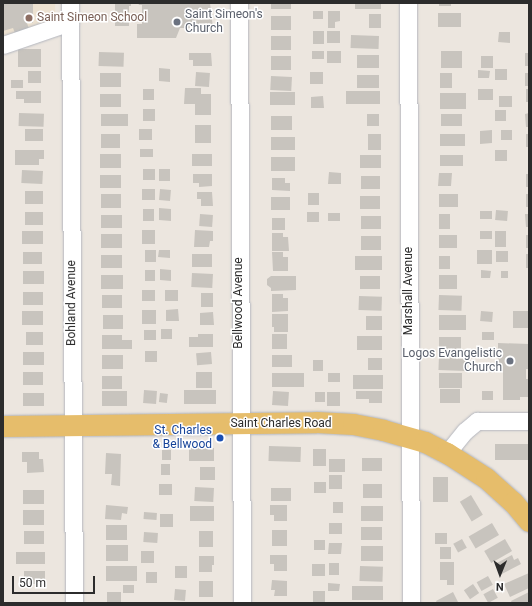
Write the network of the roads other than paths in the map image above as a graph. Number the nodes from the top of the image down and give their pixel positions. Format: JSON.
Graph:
{"nodes":[{"id":1,"x":70,"y":3,"type":"edge"},
{"id":2,"x":239,"y":3,"type":"edge"},
{"id":3,"x":408,"y":3,"type":"edge"},
{"id":4,"x":70,"y":22,"type":"junction"},
{"id":5,"x":3,"y":45,"type":"edge"},
{"id":6,"x":529,"y":421,"type":"edge"},
{"id":7,"x":240,"y":424,"type":"junction"},
{"id":8,"x":72,"y":425,"type":"junction"},
{"id":9,"x":3,"y":426,"type":"edge"},
{"id":10,"x":410,"y":437,"type":"junction"},
{"id":11,"x":447,"y":453,"type":"junction"},
{"id":12,"x":529,"y":521,"type":"edge"},
{"id":13,"x":74,"y":603,"type":"edge"},
{"id":14,"x":242,"y":603,"type":"edge"},
{"id":15,"x":411,"y":603,"type":"edge"}],
"edges":[{"from":1,"to":4,"type":"street","name":"Bohland Avenue"},
{"from":2,"to":7,"type":"street","name":"Bellwood Avenue"},
{"from":3,"to":10,"type":"street","name":"Marshall Avenue"},
{"from":4,"to":5,"type":"street"},
{"from":4,"to":8,"type":"street","name":"Bohland Avenue"},
{"from":6,"to":11,"type":"street"},
{"from":7,"to":8,"type":"main road","name":"Saint Charles Road"},
{"from":7,"to":10,"type":"main road","name":"Saint Charles Road"},
{"from":7,"to":14,"type":"street","name":"Bellwood Avenue"},
{"from":8,"to":9,"type":"main road","name":"Saint Charles Road"},
{"from":8,"to":13,"type":"street","name":"Bohland Avenue"},
{"from":10,"to":11,"type":"main road","name":"Saint Charles Road"},
{"from":10,"to":15,"type":"street","name":"Marshall Avenue"},
{"from":11,"to":12,"type":"main road","name":"Saint Charles Road"}]}
